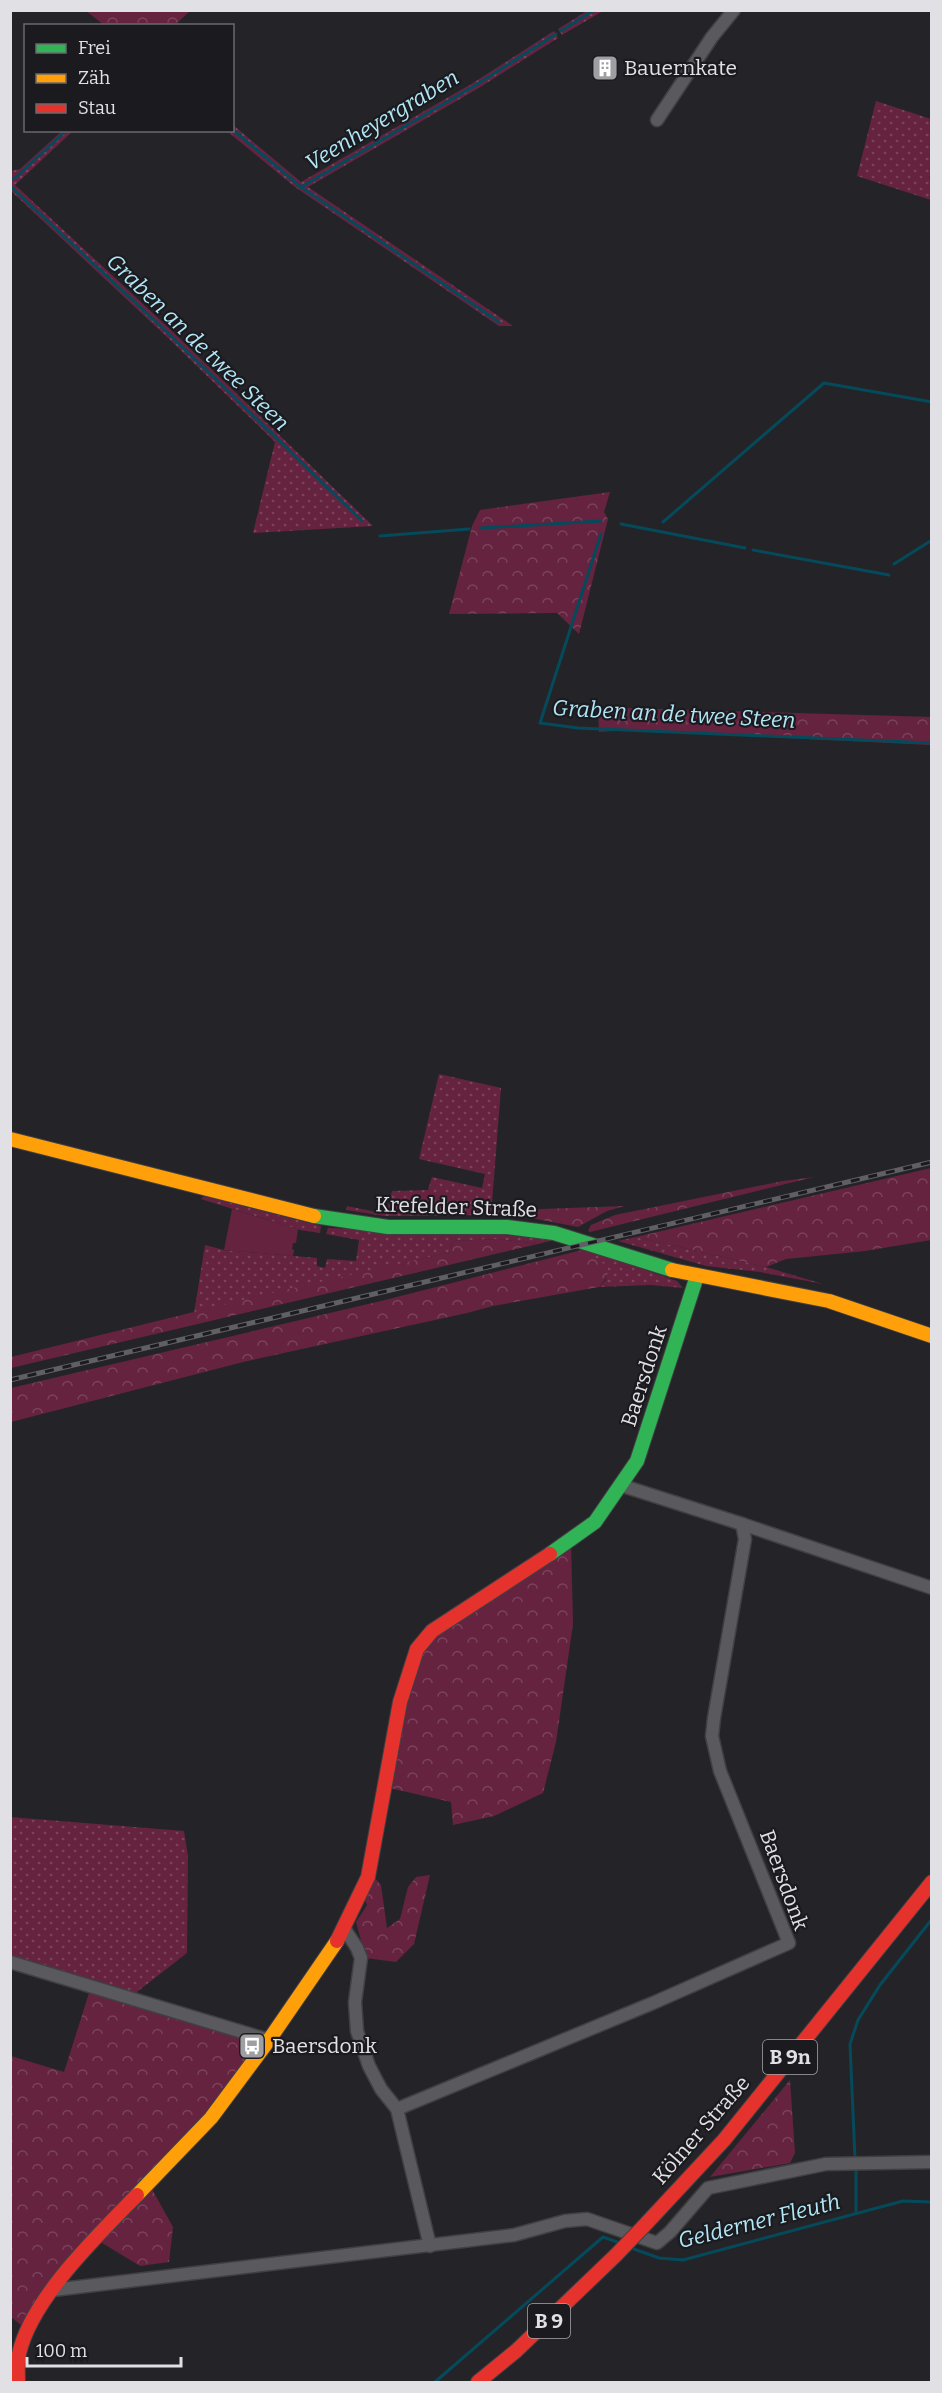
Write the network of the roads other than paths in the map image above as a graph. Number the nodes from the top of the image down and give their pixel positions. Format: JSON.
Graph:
{"nodes":[{"id":1,"x":734,"y":10,"type":"edge"},
{"id":2,"x":657,"y":120,"type":"dead end"},
{"id":3,"x":10,"y":1138,"type":"edge"},
{"id":4,"x":697,"y":1276,"type":"junction"},
{"id":5,"x":932,"y":1336,"type":"edge"},
{"id":6,"x":620,"y":1485,"type":"junction"},
{"id":7,"x":742,"y":1524,"type":"junction"},
{"id":8,"x":932,"y":1588,"type":"edge"},
{"id":9,"x":932,"y":1882,"type":"edge"},
{"id":10,"x":344,"y":1928,"type":"junction"},
{"id":11,"x":10,"y":1962,"type":"edge"},
{"id":12,"x":269,"y":2040,"type":"junction"},
{"id":13,"x":397,"y":2109,"type":"junction"},
{"id":14,"x":932,"y":2162,"type":"edge"},
{"id":15,"x":643,"y":2227,"type":"joint"},
{"id":16,"x":430,"y":2246,"type":"junction"},
{"id":17,"x":53,"y":2290,"type":"junction"},
{"id":18,"x":18,"y":2382,"type":"edge"},
{"id":19,"x":478,"y":2382,"type":"edge"}],
"edges":[{"from":1,"to":2,"type":"street"},
{"from":3,"to":4,"type":"main road","name":"Krefelder Straße"},
{"from":4,"to":5,"type":"main road","name":"Krefelder Straße"},
{"from":4,"to":6,"type":"main road","name":"Baersdonk"},
{"from":6,"to":7,"type":"street"},
{"from":6,"to":10,"type":"main road","name":"Baersdonk"},
{"from":7,"to":8,"type":"street"},
{"from":7,"to":13,"type":"street","name":"Baersdonk"},
{"from":9,"to":15,"type":"main road","name":"Kölner Straße","number":"B 9n"},
{"from":10,"to":12,"type":"main road","name":"Baersdonk"},
{"from":10,"to":13,"type":"street"},
{"from":11,"to":12,"type":"street"},
{"from":12,"to":17,"type":"main road","name":"Baersdonk"},
{"from":13,"to":16,"type":"street"},
{"from":14,"to":16,"type":"street"},
{"from":15,"to":19,"type":"main road","name":"Kölner Straße","number":"B 9","bridge":true},
{"from":16,"to":17,"type":"street"},
{"from":17,"to":18,"type":"main road","name":"Baersdonk"}]}
